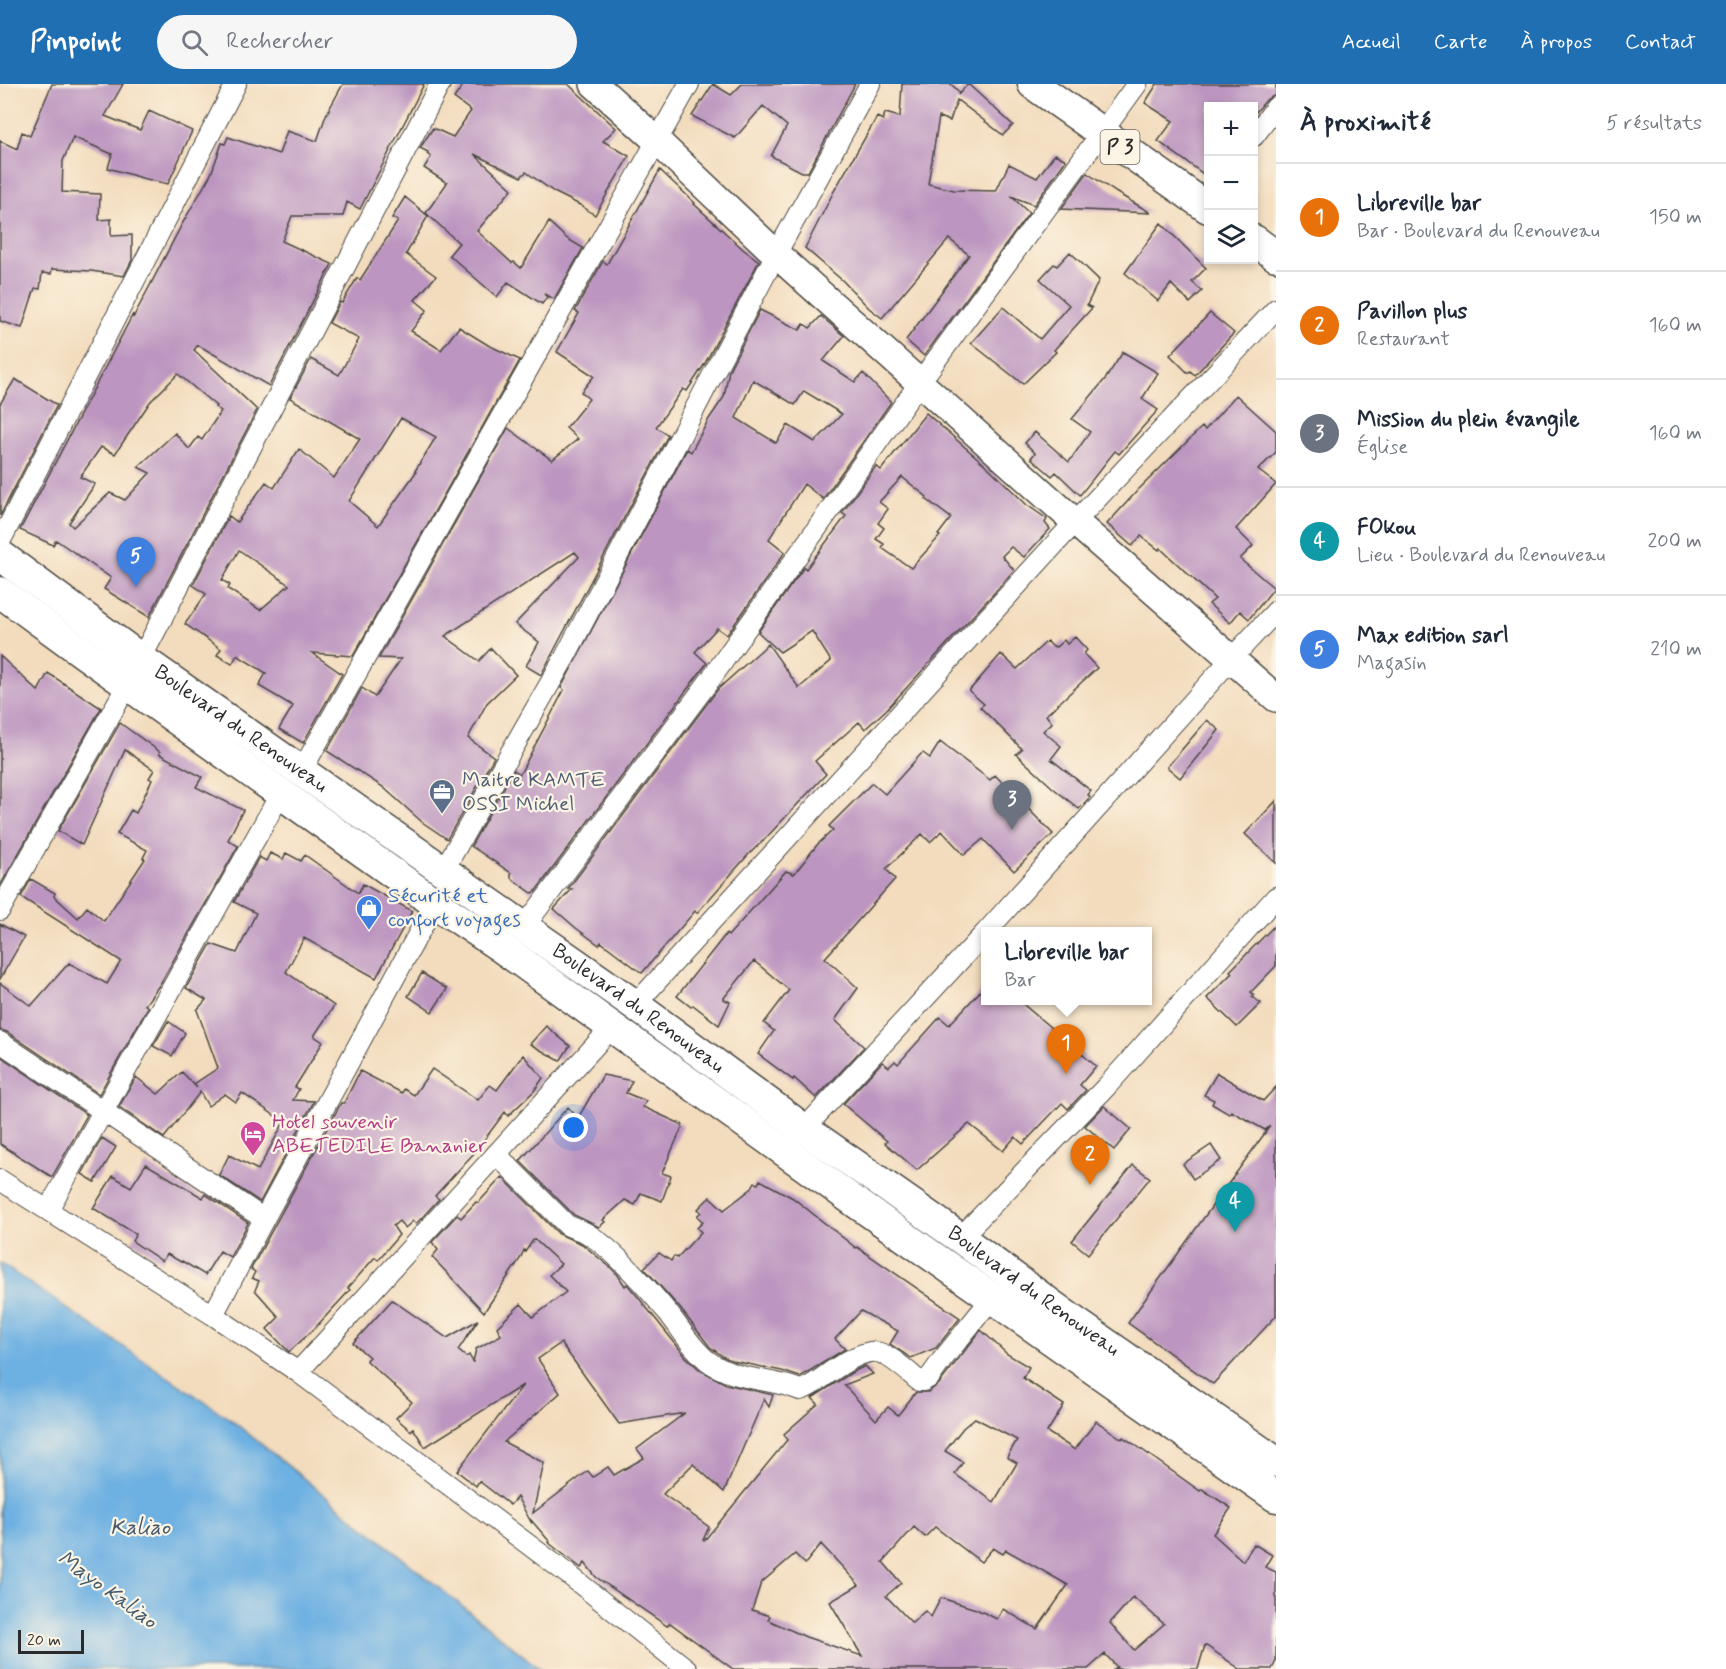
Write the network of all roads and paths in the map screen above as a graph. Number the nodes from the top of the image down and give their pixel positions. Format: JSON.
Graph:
{"nodes":[{"id":1,"x":236,"y":84,"type":"edge"},
{"id":2,"x":440,"y":84,"type":"edge"},
{"id":3,"x":594,"y":84,"type":"edge"},
{"id":4,"x":688,"y":84,"type":"edge"},
{"id":5,"x":870,"y":84,"type":"edge"},
{"id":6,"x":1137,"y":84,"type":"edge"},
{"id":7,"x":1038,"y":85,"type":"edge"},
{"id":8,"x":1276,"y":106,"type":"edge"},
{"id":9,"x":1258,"y":131,"type":"edge"},
{"id":10,"x":1101,"y":134,"type":"junction"},
{"id":11,"x":656,"y":140,"type":"junction"},
{"id":12,"x":1204,"y":201,"type":"edge"},
{"id":13,"x":1258,"y":243,"type":"edge"},
{"id":14,"x":776,"y":254,"type":"junction"},
{"id":15,"x":1276,"y":256,"type":"edge"},
{"id":16,"x":1276,"y":309,"type":"edge"},
{"id":17,"x":920,"y":382,"type":"junction"},
{"id":18,"x":1075,"y":522,"type":"junction"},
{"id":19,"x":0,"y":542,"type":"edge"},
{"id":20,"x":0,"y":555,"type":"edge"},
{"id":21,"x":0,"y":592,"type":"edge"},
{"id":22,"x":1276,"y":611,"type":"edge"},
{"id":23,"x":1232,"y":658,"type":"junction"},
{"id":24,"x":134,"y":672,"type":"junction"},
{"id":25,"x":1276,"y":698,"type":"edge"},
{"id":26,"x":302,"y":770,"type":"junction"},
{"id":27,"x":281,"y":793,"type":"junction"},
{"id":28,"x":442,"y":871,"type":"junction"},
{"id":29,"x":1276,"y":897,"type":"edge"},
{"id":30,"x":435,"y":903,"type":"junction"},
{"id":31,"x":0,"y":910,"type":"edge"},
{"id":32,"x":524,"y":927,"type":"junction"},
{"id":33,"x":990,"y":927,"type":"edge"},
{"id":34,"x":981,"y":937,"type":"edge"},
{"id":35,"x":635,"y":1005,"type":"junction"},
{"id":36,"x":612,"y":1027,"type":"junction"},
{"id":37,"x":0,"y":1042,"type":"edge"},
{"id":38,"x":102,"y":1112,"type":"junction"},
{"id":39,"x":804,"y":1129,"type":"junction"},
{"id":40,"x":496,"y":1154,"type":"junction"},
{"id":41,"x":0,"y":1180,"type":"edge"},
{"id":42,"x":48,"y":1210,"type":"junction"},
{"id":43,"x":264,"y":1219,"type":"junction"},
{"id":44,"x":960,"y":1238,"type":"junction"},
{"id":45,"x":992,"y":1298,"type":"junction"},
{"id":46,"x":213,"y":1315,"type":"junction"},
{"id":47,"x":298,"y":1372,"type":"junction"},
{"id":48,"x":1276,"y":1462,"type":"edge"},
{"id":49,"x":1276,"y":1497,"type":"edge"},
{"id":50,"x":687,"y":1669,"type":"edge"}],
"edges":[{"from":1,"to":19,"type":"street"},
{"from":2,"to":24,"type":"street"},
{"from":3,"to":11,"type":"main road"},
{"from":4,"to":11,"type":"street"},
{"from":5,"to":14,"type":"street"},
{"from":6,"to":10,"type":"street"},
{"from":7,"to":10,"type":"main road","number":"P 3"},
{"from":8,"to":9,"type":"street"},
{"from":10,"to":12,"type":"main road","number":"P 3"},
{"from":10,"to":17,"type":"street"},
{"from":11,"to":14,"type":"main road"},
{"from":11,"to":26,"type":"street"},
{"from":13,"to":15,"type":"main road"},
{"from":14,"to":17,"type":"main road"},
{"from":14,"to":28,"type":"street"},
{"from":16,"to":18,"type":"street"},
{"from":17,"to":18,"type":"main road"},
{"from":17,"to":32,"type":"street"},
{"from":18,"to":23,"type":"main road"},
{"from":18,"to":35,"type":"street"},
{"from":20,"to":24,"type":"main road","name":"Boulevard du Renouveau"},
{"from":21,"to":24,"type":"main road","name":"Boulevard du Renouveau"},
{"from":22,"to":23,"type":"street"},
{"from":23,"to":25,"type":"main road"},
{"from":23,"to":33,"type":"street"},
{"from":24,"to":26,"type":"main road","name":"Boulevard du Renouveau"},
{"from":24,"to":27,"type":"main road","name":"Boulevard du Renouveau"},
{"from":24,"to":31,"type":"street"},
{"from":26,"to":28,"type":"main road","name":"Boulevard du Renouveau"},
{"from":27,"to":30,"type":"main road","name":"Boulevard du Renouveau"},
{"from":27,"to":38,"type":"street"},
{"from":28,"to":32,"type":"main road","name":"Boulevard du Renouveau"},
{"from":29,"to":44,"type":"street"},
{"from":30,"to":36,"type":"main road","name":"Boulevard du Renouveau"},
{"from":30,"to":43,"type":"street"},
{"from":32,"to":35,"type":"main road","name":"Boulevard du Renouveau"},
{"from":34,"to":39,"type":"street"},
{"from":35,"to":39,"type":"main road","name":"Boulevard du Renouveau"},
{"from":36,"to":40,"type":"street"},
{"from":36,"to":45,"type":"main road","name":"Boulevard du Renouveau"},
{"from":37,"to":38,"type":"street"},
{"from":38,"to":42,"type":"street"},
{"from":38,"to":43,"type":"street"},
{"from":39,"to":44,"type":"main road","name":"Boulevard du Renouveau"},
{"from":40,"to":45,"type":"street"},
{"from":40,"to":47,"type":"street"},
{"from":41,"to":42,"type":"street"},
{"from":42,"to":46,"type":"street"},
{"from":43,"to":46,"type":"street"},
{"from":44,"to":48,"type":"main road","name":"Boulevard du Renouveau"},
{"from":45,"to":49,"type":"main road","name":"Boulevard du Renouveau"},
{"from":46,"to":47,"type":"street"},
{"from":47,"to":50,"type":"street"}]}
